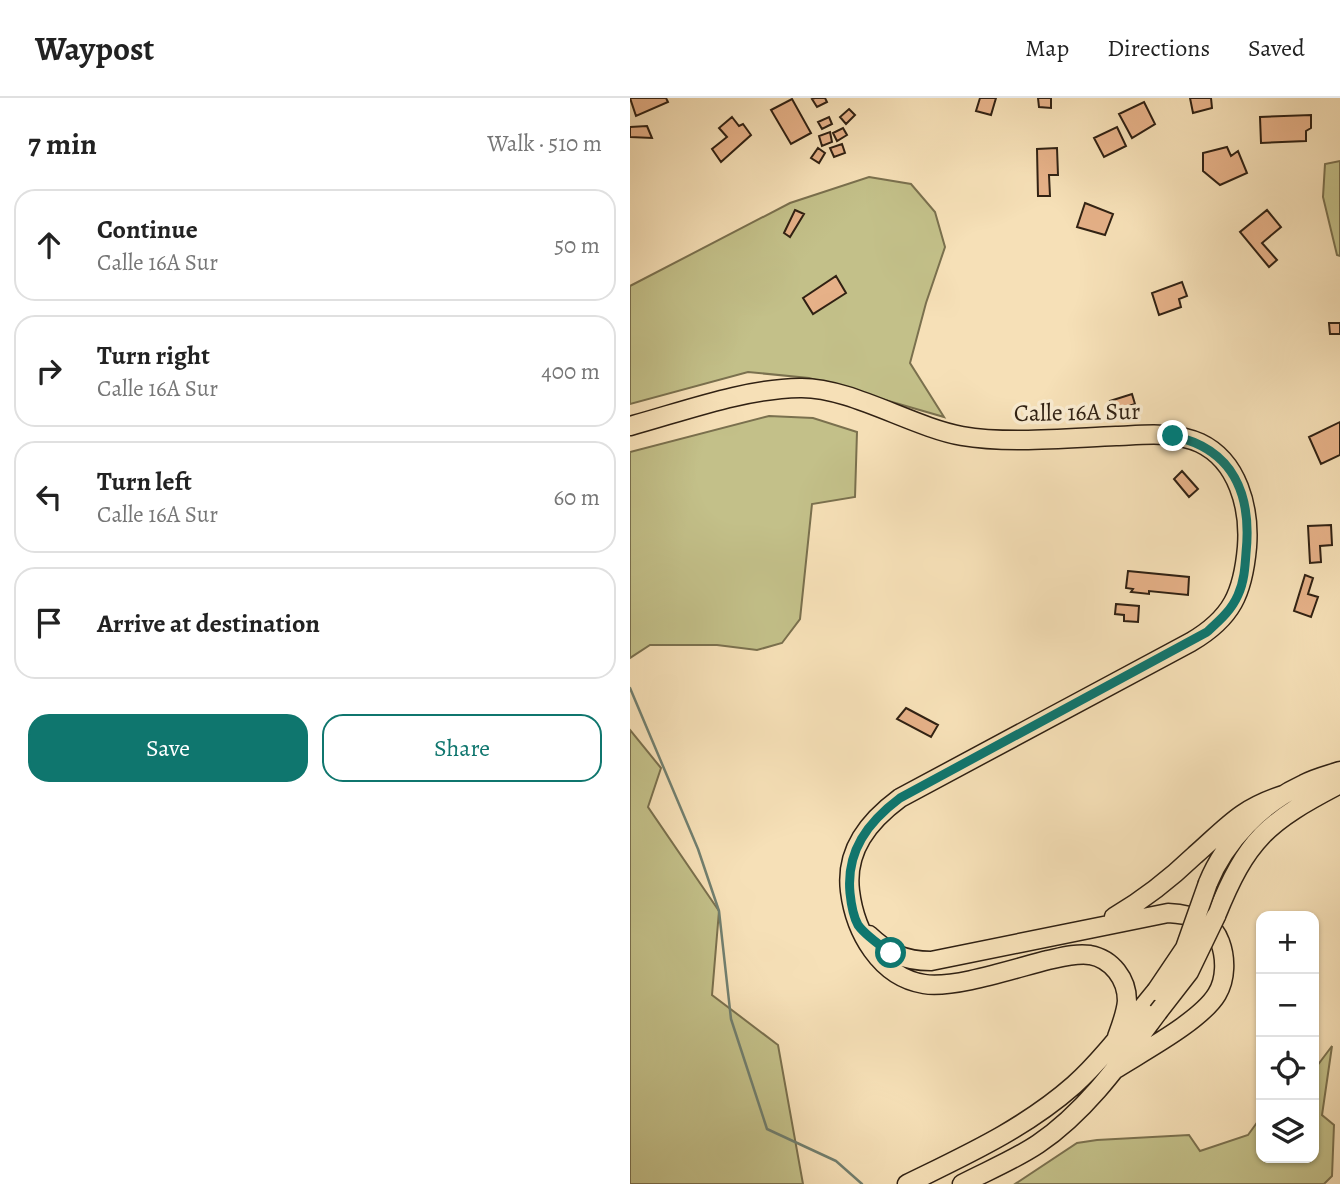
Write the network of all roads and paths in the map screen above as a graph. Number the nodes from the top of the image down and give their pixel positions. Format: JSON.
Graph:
{"nodes":[{"id":1,"x":630,"y":426,"type":"edge"},
{"id":2,"x":1340,"y":771,"type":"edge"},
{"id":3,"x":1340,"y":784,"type":"edge"},
{"id":4,"x":1283,"y":795,"type":"junction"},
{"id":5,"x":859,"y":925,"type":"junction"},
{"id":6,"x":1102,"y":925,"type":"junction"},
{"id":7,"x":1117,"y":1037,"type":"junction"},
{"id":8,"x":1114,"y":1070,"type":"junction"},
{"id":9,"x":907,"y":1184,"type":"edge"},
{"id":10,"x":961,"y":1184,"type":"edge"}],
"edges":[{"from":1,"to":5,"type":"main road","name":"Calle 16A Sur"},
{"from":2,"to":4,"type":"main road"},
{"from":3,"to":8,"type":"main road","bridge":true},
{"from":4,"to":6,"type":"main road"},
{"from":4,"to":7,"type":"main road","bridge":true},
{"from":5,"to":6,"type":"main road"},
{"from":5,"to":7,"type":"main road","name":"Calle 16A Sur"},
{"from":6,"to":8,"type":"main road"},
{"from":7,"to":9,"type":"main road"},
{"from":8,"to":10,"type":"main road"}]}
